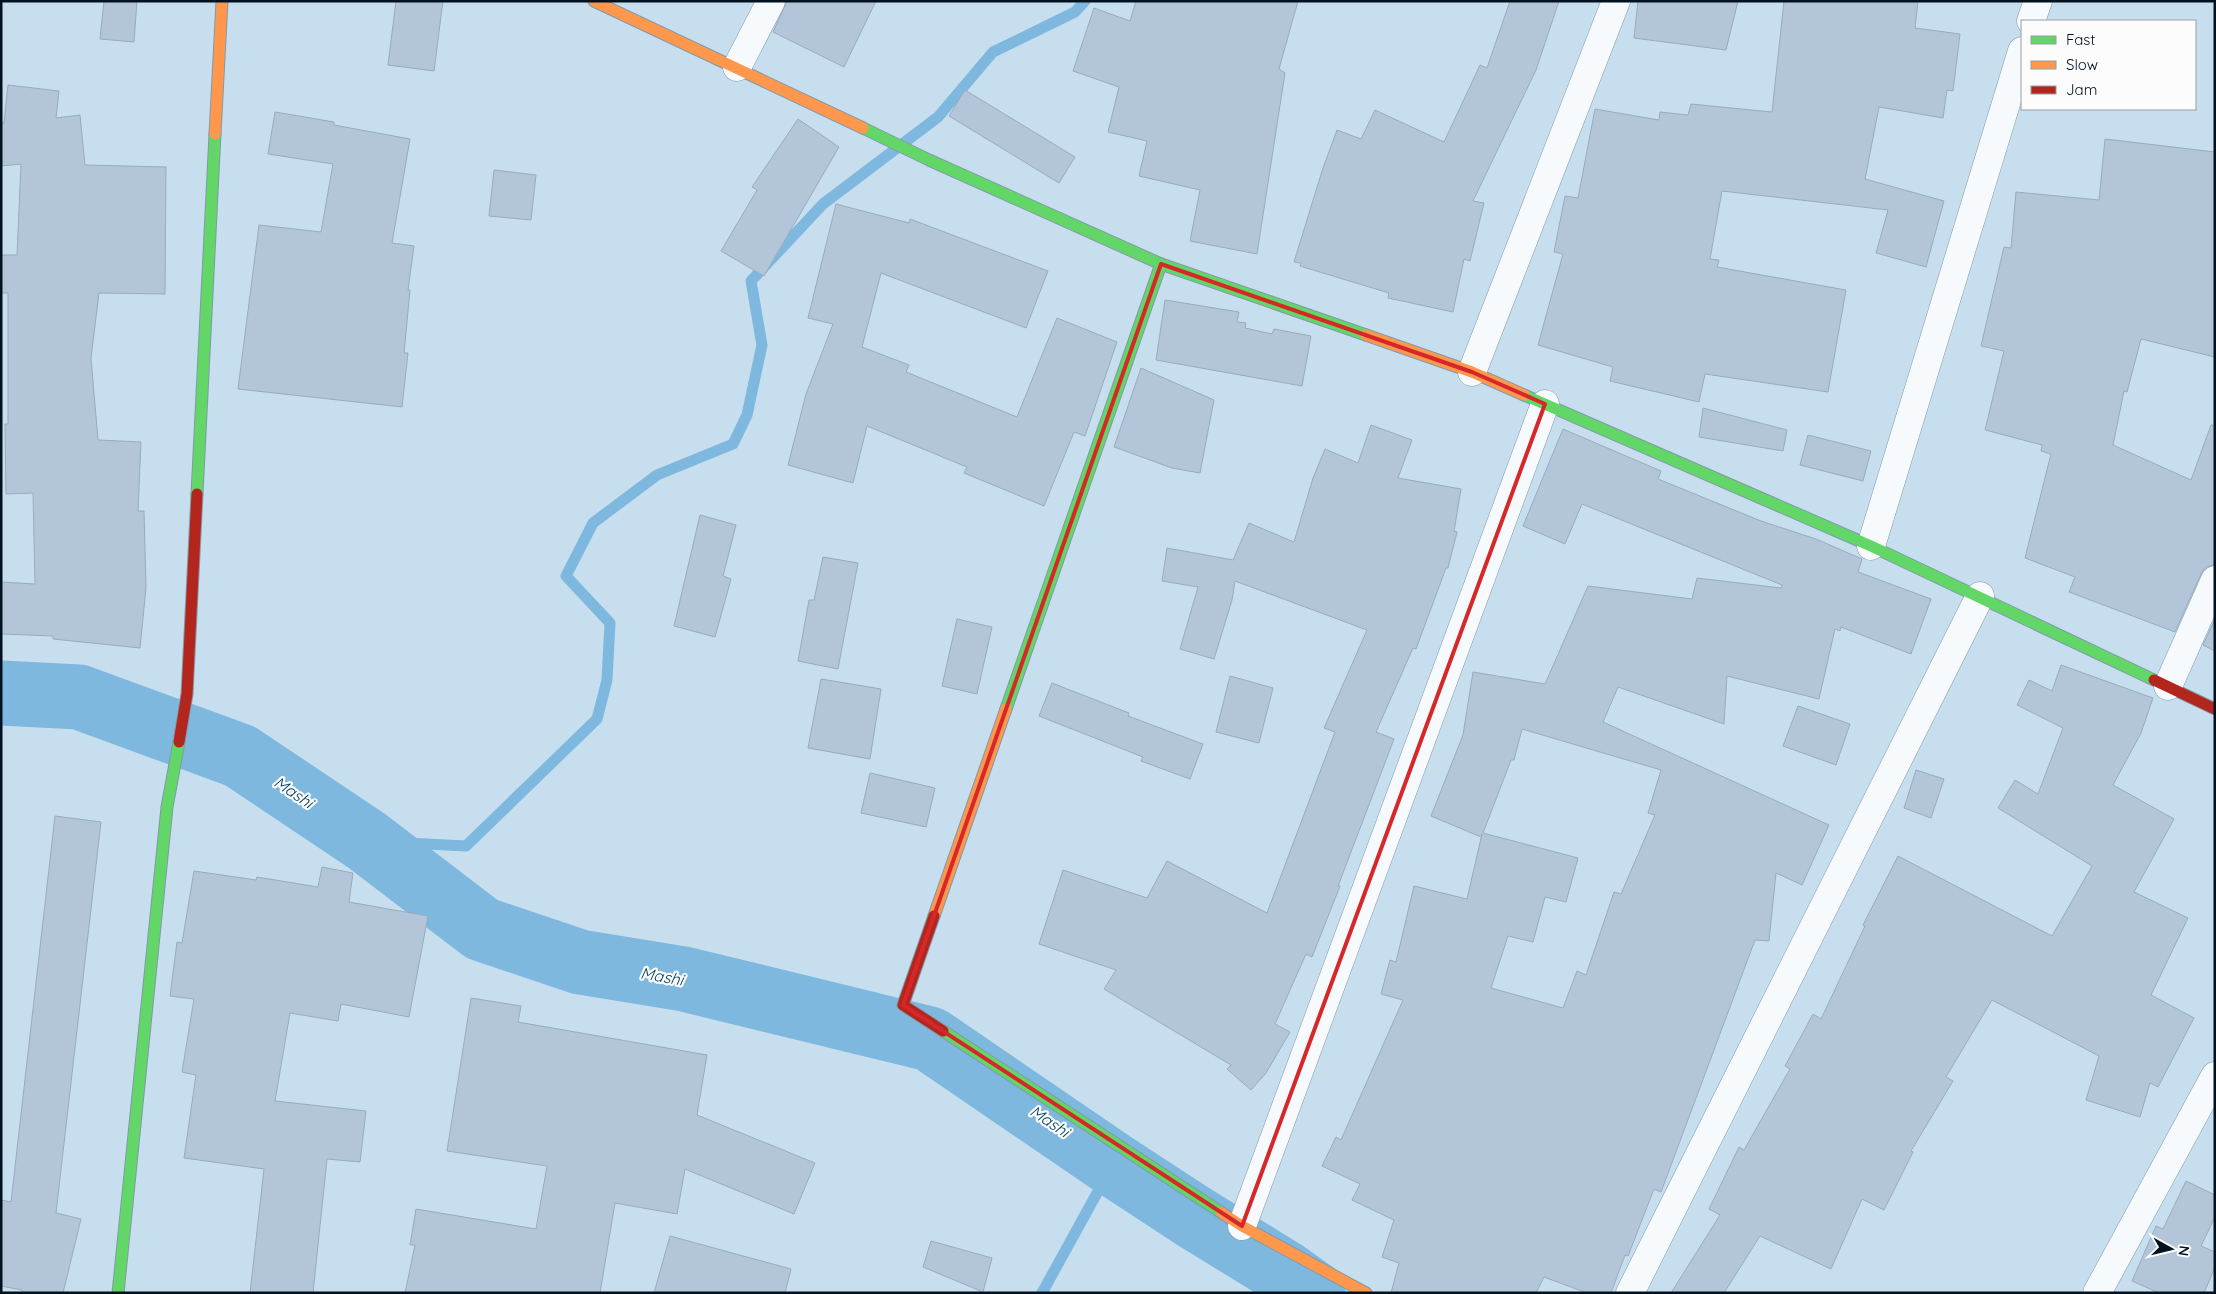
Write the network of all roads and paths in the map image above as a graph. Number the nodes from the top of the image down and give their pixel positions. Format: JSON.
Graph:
{"nodes":[{"id":1,"x":222,"y":1,"type":"edge"},
{"id":2,"x":594,"y":1,"type":"edge"},
{"id":3,"x":771,"y":1,"type":"edge"},
{"id":4,"x":1616,"y":1,"type":"edge"},
{"id":5,"x":2038,"y":1,"type":"edge"},
{"id":6,"x":2031,"y":20,"type":"edge"},
{"id":7,"x":2021,"y":54,"type":"edge"},
{"id":8,"x":737,"y":67,"type":"junction"},
{"id":9,"x":1160,"y":264,"type":"junction"},
{"id":10,"x":1472,"y":372,"type":"junction"},
{"id":11,"x":1544,"y":404,"type":"junction"},
{"id":12,"x":1870,"y":546,"type":"junction"},
{"id":13,"x":2215,"y":580,"type":"edge"},
{"id":14,"x":1980,"y":596,"type":"junction"},
{"id":15,"x":2168,"y":686,"type":"junction"},
{"id":16,"x":2215,"y":710,"type":"edge"},
{"id":17,"x":2215,"y":1076,"type":"edge"},
{"id":18,"x":1242,"y":1226,"type":"junction"},
{"id":19,"x":118,"y":1293,"type":"edge"},
{"id":20,"x":1366,"y":1293,"type":"edge"},
{"id":21,"x":1630,"y":1293,"type":"edge"},
{"id":22,"x":2097,"y":1293,"type":"edge"}],
"edges":[{"from":1,"to":19,"type":"street"},
{"from":2,"to":8,"type":"street"},
{"from":3,"to":8,"type":"street"},
{"from":4,"to":10,"type":"street"},
{"from":5,"to":6,"type":"street"},
{"from":7,"to":12,"type":"street"},
{"from":8,"to":9,"type":"street"},
{"from":9,"to":10,"type":"street"},
{"from":9,"to":18,"type":"street"},
{"from":10,"to":11,"type":"street"},
{"from":11,"to":12,"type":"street"},
{"from":11,"to":18,"type":"street"},
{"from":12,"to":14,"type":"street"},
{"from":13,"to":15,"type":"street"},
{"from":14,"to":15,"type":"street"},
{"from":14,"to":21,"type":"street"},
{"from":15,"to":16,"type":"street"},
{"from":17,"to":22,"type":"street"},
{"from":18,"to":20,"type":"street"}]}
